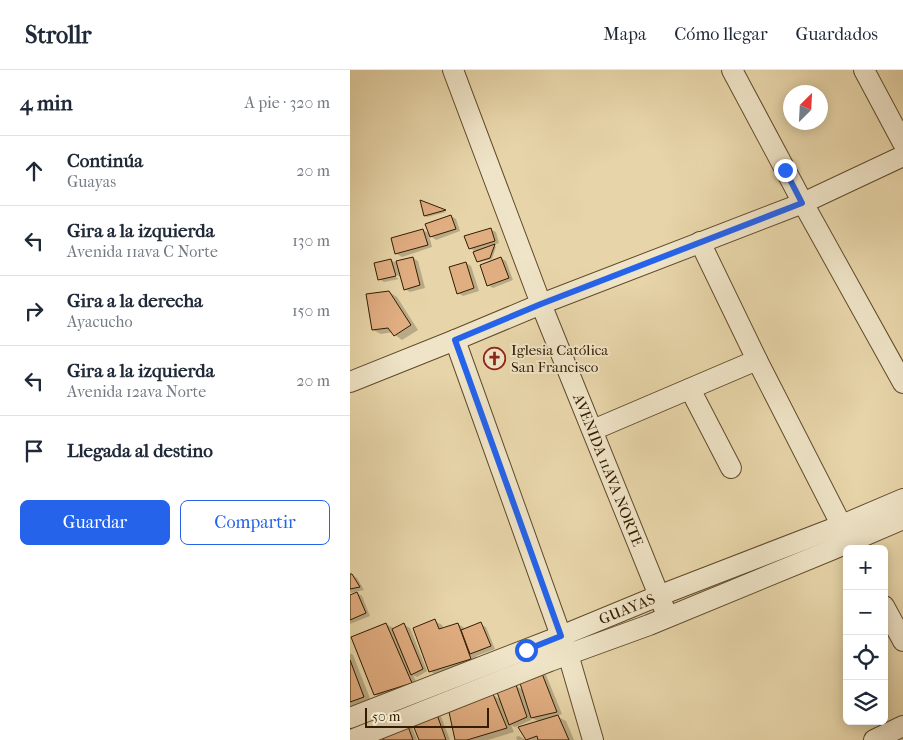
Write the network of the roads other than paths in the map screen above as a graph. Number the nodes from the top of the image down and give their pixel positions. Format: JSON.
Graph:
{"nodes":[{"id":1,"x":454,"y":70,"type":"edge"},
{"id":2,"x":732,"y":70,"type":"edge"},
{"id":3,"x":864,"y":70,"type":"edge"},
{"id":4,"x":903,"y":143,"type":"edge"},
{"id":5,"x":903,"y":156,"type":"edge"},
{"id":6,"x":802,"y":203,"type":"junction"},
{"id":7,"x":700,"y":242,"type":"junction"},
{"id":8,"x":541,"y":304,"type":"junction"},
{"id":9,"x":455,"y":340,"type":"junction"},
{"id":10,"x":757,"y":360,"type":"junction"},
{"id":11,"x":350,"y":382,"type":"edge"},
{"id":12,"x":903,"y":384,"type":"edge"},
{"id":13,"x":690,"y":389,"type":"junction"},
{"id":14,"x":593,"y":430,"type":"junction"},
{"id":15,"x":731,"y":468,"type":"dead end"},
{"id":16,"x":903,"y":499,"type":"edge"},
{"id":17,"x":903,"y":519,"type":"edge"},
{"id":18,"x":849,"y":539,"type":"edge"},
{"id":19,"x":658,"y":596,"type":"junction"},
{"id":20,"x":888,"y":613,"type":"edge"},
{"id":21,"x":668,"y":618,"type":"junction"},
{"id":22,"x":903,"y":641,"type":"edge"},
{"id":23,"x":564,"y":645,"type":"junction"},
{"id":24,"x":350,"y":718,"type":"edge"},
{"id":25,"x":903,"y":726,"type":"edge"},
{"id":26,"x":351,"y":740,"type":"edge"},
{"id":27,"x":593,"y":740,"type":"edge"},
{"id":28,"x":874,"y":740,"type":"edge"}],
"edges":[{"from":1,"to":8,"type":"street","name":"AVENIDA 11AVA NORTE"},
{"from":2,"to":6,"type":"street"},
{"from":3,"to":4,"type":"street"},
{"from":5,"to":6,"type":"street"},
{"from":6,"to":7,"type":"street"},
{"from":6,"to":12,"type":"street"},
{"from":7,"to":8,"type":"street"},
{"from":7,"to":10,"type":"street"},
{"from":8,"to":9,"type":"street"},
{"from":8,"to":14,"type":"street","name":"AVENIDA 11AVA NORTE"},
{"from":9,"to":11,"type":"street"},
{"from":9,"to":23,"type":"street"},
{"from":10,"to":13,"type":"street"},
{"from":10,"to":18,"type":"street"},
{"from":13,"to":14,"type":"street"},
{"from":13,"to":15,"type":"street"},
{"from":14,"to":19,"type":"street","name":"AVENIDA 11AVA NORTE"},
{"from":16,"to":18,"type":"street","name":"GUAYAS"},
{"from":17,"to":18,"type":"street","name":"GUAYAS"},
{"from":18,"to":19,"type":"street","name":"GUAYAS"},
{"from":18,"to":21,"type":"street","name":"GUAYAS"},
{"from":19,"to":21,"type":"street","name":"AVENIDA 11AVA NORTE"},
{"from":19,"to":23,"type":"street","name":"GUAYAS"},
{"from":20,"to":22,"type":"street"},
{"from":21,"to":23,"type":"street","name":"GUAYAS"},
{"from":23,"to":24,"type":"street","name":"GUAYAS"},
{"from":23,"to":26,"type":"street","name":"GUAYAS"},
{"from":23,"to":27,"type":"street"},
{"from":25,"to":28,"type":"street"}]}
